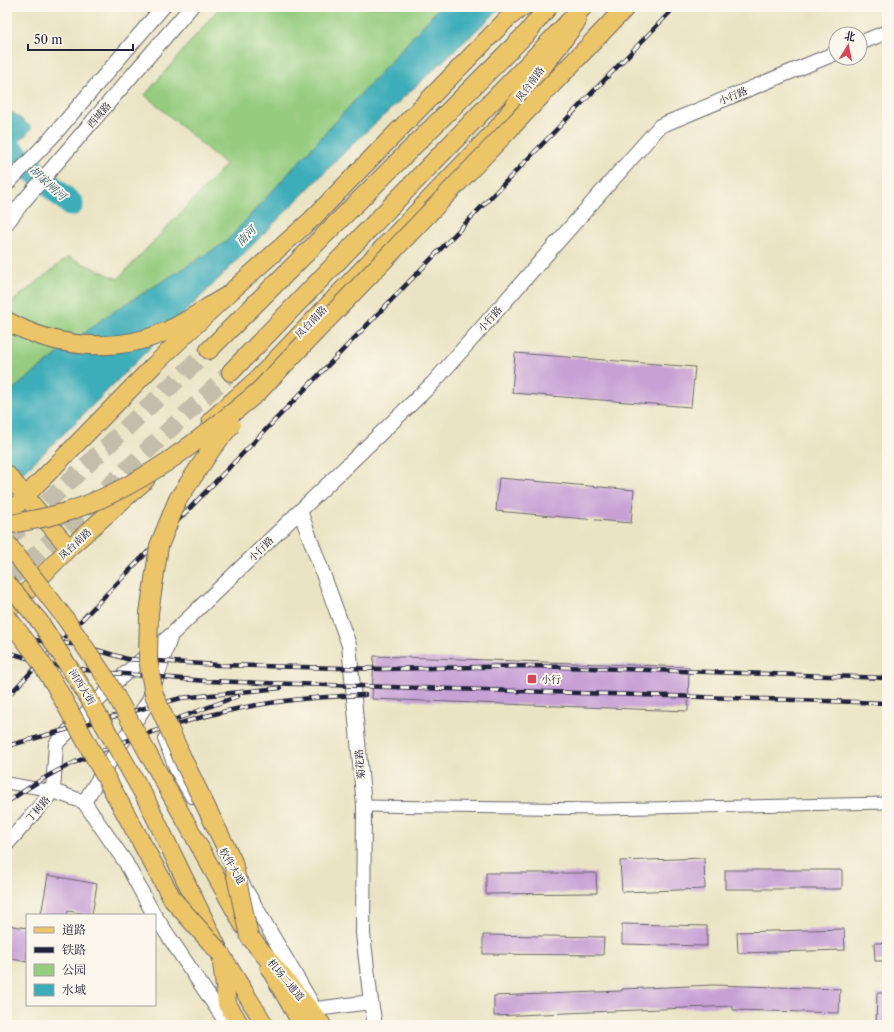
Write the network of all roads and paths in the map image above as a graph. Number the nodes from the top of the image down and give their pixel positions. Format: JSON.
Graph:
{"nodes":[{"id":1,"x":163,"y":7,"type":"edge"},
{"id":2,"x":191,"y":7,"type":"edge"},
{"id":3,"x":523,"y":7,"type":"edge"},
{"id":4,"x":548,"y":7,"type":"edge"},
{"id":5,"x":583,"y":7,"type":"edge"},
{"id":6,"x":589,"y":7,"type":"edge"},
{"id":7,"x":626,"y":7,"type":"edge"},
{"id":8,"x":887,"y":32,"type":"edge"},
{"id":9,"x":868,"y":40,"type":"edge"},
{"id":10,"x":828,"y":56,"type":"edge"},
{"id":11,"x":7,"y":184,"type":"edge"},
{"id":12,"x":7,"y":223,"type":"edge"},
{"id":13,"x":225,"y":297,"type":"junction"},
{"id":14,"x":7,"y":322,"type":"edge"},
{"id":15,"x":209,"y":350,"type":"tunnel mouth"},
{"id":16,"x":231,"y":372,"type":"tunnel mouth"},
{"id":17,"x":258,"y":392,"type":"junction"},
{"id":18,"x":7,"y":474,"type":"edge"},
{"id":19,"x":26,"y":497,"type":"junction"},
{"id":20,"x":300,"y":511,"type":"junction"},
{"id":21,"x":7,"y":516,"type":"edge"},
{"id":22,"x":7,"y":525,"type":"edge"},
{"id":23,"x":7,"y":543,"type":"edge"},
{"id":24,"x":69,"y":548,"type":"junction"},
{"id":25,"x":7,"y":583,"type":"edge"},
{"id":26,"x":7,"y":612,"type":"edge"},
{"id":27,"x":7,"y":617,"type":"edge"},
{"id":28,"x":172,"y":634,"type":"junction"},
{"id":29,"x":149,"y":700,"type":"junction"},
{"id":30,"x":7,"y":783,"type":"edge"},
{"id":31,"x":53,"y":791,"type":"junction"},
{"id":32,"x":84,"y":802,"type":"junction"},
{"id":33,"x":887,"y":804,"type":"edge"},
{"id":34,"x":364,"y":806,"type":"junction"},
{"id":35,"x":7,"y":844,"type":"edge"},
{"id":36,"x":154,"y":914,"type":"edge"},
{"id":37,"x":156,"y":917,"type":"edge"},
{"id":38,"x":249,"y":936,"type":"junction"},
{"id":39,"x":221,"y":954,"type":"junction"},
{"id":40,"x":371,"y":1002,"type":"junction"},
{"id":41,"x":318,"y":1017,"type":"edge"},
{"id":42,"x":228,"y":1025,"type":"edge"},
{"id":43,"x":240,"y":1025,"type":"edge"},
{"id":44,"x":265,"y":1025,"type":"edge"},
{"id":45,"x":302,"y":1025,"type":"edge"},
{"id":46,"x":328,"y":1025,"type":"edge"},
{"id":47,"x":376,"y":1025,"type":"edge"}],
"edges":[{"from":1,"to":11,"type":"street"},
{"from":2,"to":12,"type":"street","name":"西城路"},
{"from":3,"to":13,"type":"main road"},
{"from":4,"to":15,"type":"highway"},
{"from":5,"to":16,"type":"highway","name":"凤台南路"},
{"from":6,"to":24,"type":"main road","name":"凤台南路"},
{"from":7,"to":17,"type":"highway","bridge":true},
{"from":8,"to":9,"type":"street"},
{"from":10,"to":20,"type":"street","name":"小行路"},
{"from":13,"to":14,"type":"highway"},
{"from":13,"to":19,"type":"main road"},
{"from":17,"to":22,"type":"highway","bridge":true},
{"from":17,"to":38,"type":"highway","bridge":true},
{"from":18,"to":19,"type":"main road"},
{"from":19,"to":21,"type":"main road"},
{"from":19,"to":24,"type":"main road"},
{"from":20,"to":28,"type":"street","name":"小行路"},
{"from":20,"to":34,"type":"street","name":"菊花路"},
{"from":23,"to":38,"type":"main road","name":"软件大道","bridge":true},
{"from":24,"to":26,"type":"main road","name":"凤台南路"},
{"from":25,"to":39,"type":"main road","name":"河西大街","bridge":true},
{"from":27,"to":39,"type":"highway","bridge":true},
{"from":28,"to":29,"type":"street","name":"小行路"},
{"from":28,"to":31,"type":"street","name":"小行路"},
{"from":29,"to":32,"type":"street","name":"小行路"},
{"from":29,"to":41,"type":"street","name":"软件大道"},
{"from":30,"to":31,"type":"street"},
{"from":31,"to":32,"type":"street"},
{"from":31,"to":35,"type":"street","name":"丁树路"},
{"from":32,"to":36,"type":"street"},
{"from":33,"to":34,"type":"street"},
{"from":34,"to":40,"type":"street","name":"菊花路"},
{"from":37,"to":42,"type":"street"},
{"from":38,"to":41,"type":"highway","name":"机场二通道"},
{"from":38,"to":45,"type":"main road","name":"软件大道"},
{"from":39,"to":43,"type":"highway"},
{"from":39,"to":44,"type":"main road"},
{"from":40,"to":41,"type":"street"},
{"from":40,"to":47,"type":"street","name":"菊花路"},
{"from":41,"to":46,"type":"street","name":"软件大道"}]}
